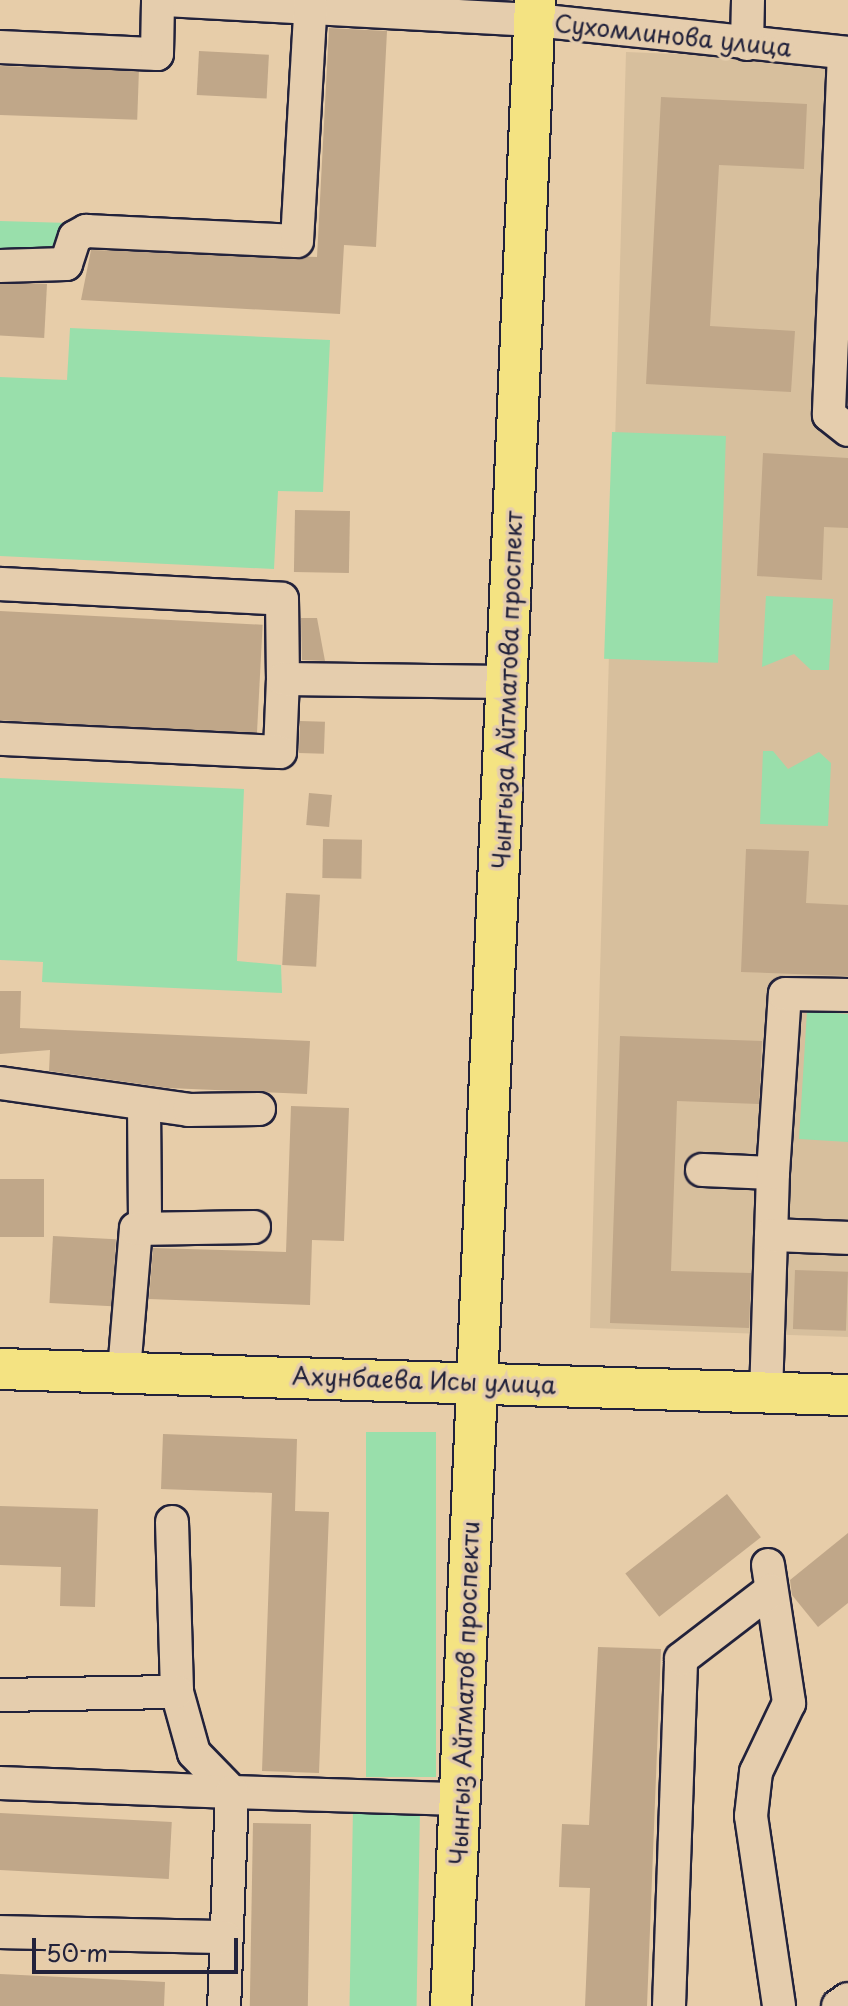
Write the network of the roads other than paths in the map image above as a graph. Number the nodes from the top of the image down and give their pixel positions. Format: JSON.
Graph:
{"nodes":[{"id":1,"x":160,"y":0,"type":"edge"},
{"id":2,"x":748,"y":0,"type":"edge"},
{"id":3,"x":261,"y":2,"type":"edge"},
{"id":4,"x":310,"y":4,"type":"edge"},
{"id":5,"x":535,"y":10,"type":"edge"},
{"id":6,"x":747,"y":44,"type":"junction"},
{"id":7,"x":0,"y":47,"type":"edge"},
{"id":8,"x":846,"y":53,"type":"edge"},
{"id":9,"x":842,"y":255,"type":"edge"},
{"id":10,"x":0,"y":266,"type":"edge"},
{"id":11,"x":848,"y":430,"type":"edge"},
{"id":12,"x":0,"y":584,"type":"edge"},
{"id":13,"x":283,"y":679,"type":"junction"},
{"id":14,"x":507,"y":682,"type":"junction"},
{"id":15,"x":0,"y":739,"type":"edge"},
{"id":16,"x":848,"y":995,"type":"edge"},
{"id":17,"x":0,"y":1083,"type":"edge"},
{"id":18,"x":144,"y":1105,"type":"junction"},
{"id":19,"x":259,"y":1109,"type":"dead end"},
{"id":20,"x":702,"y":1170,"type":"dead end"},
{"id":21,"x":773,"y":1173,"type":"junction"},
{"id":22,"x":145,"y":1224,"type":"junction"},
{"id":23,"x":254,"y":1227,"type":"dead end"},
{"id":24,"x":771,"y":1235,"type":"junction"},
{"id":25,"x":848,"y":1238,"type":"edge"},
{"id":26,"x":0,"y":1369,"type":"edge"},
{"id":27,"x":124,"y":1371,"type":"junction"},
{"id":28,"x":477,"y":1380,"type":"junction"},
{"id":29,"x":766,"y":1392,"type":"junction"},
{"id":30,"x":848,"y":1395,"type":"edge"},
{"id":31,"x":172,"y":1522,"type":"dead end"},
{"id":32,"x":177,"y":1692,"type":"junction"},
{"id":33,"x":0,"y":1695,"type":"edge"},
{"id":34,"x":0,"y":1783,"type":"edge"},
{"id":35,"x":232,"y":1792,"type":"junction"},
{"id":36,"x":459,"y":1799,"type":"junction"},
{"id":37,"x":0,"y":1932,"type":"edge"},
{"id":38,"x":225,"y":1937,"type":"junction"},
{"id":39,"x":848,"y":1999,"type":"edge"},
{"id":40,"x":224,"y":2006,"type":"edge"},
{"id":41,"x":451,"y":2006,"type":"edge"},
{"id":42,"x":669,"y":2006,"type":"edge"},
{"id":43,"x":779,"y":2006,"type":"edge"},
{"id":44,"x":838,"y":2006,"type":"edge"}],
"edges":[{"from":1,"to":3,"type":"street","name":"Сухомлинова улица"},
{"from":1,"to":7,"type":"street"},
{"from":2,"to":6,"type":"street"},
{"from":3,"to":4,"type":"street","name":"Сухомлинова улица"},
{"from":4,"to":5,"type":"street","name":"Сухомлинова улица"},
{"from":4,"to":10,"type":"street"},
{"from":5,"to":6,"type":"street","name":"Сухомлинова улица"},
{"from":5,"to":14,"type":"main road","name":"Чынгыза Айтматова проспект"},
{"from":6,"to":8,"type":"street","name":"Сухомлинова улица"},
{"from":8,"to":9,"type":"street"},
{"from":9,"to":11,"type":"street"},
{"from":12,"to":13,"type":"street"},
{"from":13,"to":14,"type":"street"},
{"from":13,"to":15,"type":"street"},
{"from":14,"to":28,"type":"main road","name":"Чынгыза Айтматова проспект"},
{"from":16,"to":21,"type":"street"},
{"from":17,"to":18,"type":"street"},
{"from":18,"to":19,"type":"street"},
{"from":18,"to":22,"type":"street"},
{"from":20,"to":21,"type":"street"},
{"from":21,"to":24,"type":"street"},
{"from":22,"to":23,"type":"street"},
{"from":22,"to":27,"type":"street"},
{"from":24,"to":25,"type":"street"},
{"from":24,"to":29,"type":"street"},
{"from":26,"to":27,"type":"main road","name":"Ахунбаева Исы улица"},
{"from":27,"to":28,"type":"main road","name":"Ахунбаева Исы улица"},
{"from":28,"to":29,"type":"main road","name":"Ахунбаева Исы улица"},
{"from":28,"to":36,"type":"main road","name":"Чынгыз Айтматов проспекти"},
{"from":29,"to":30,"type":"main road","name":"Ахунбаева Исы улица"},
{"from":31,"to":32,"type":"street"},
{"from":32,"to":33,"type":"street"},
{"from":32,"to":35,"type":"street"},
{"from":34,"to":35,"type":"street"},
{"from":35,"to":36,"type":"street"},
{"from":35,"to":38,"type":"street"},
{"from":36,"to":41,"type":"main road","name":"Чынгыз Айтматов проспекти"},
{"from":37,"to":38,"type":"street"},
{"from":38,"to":40,"type":"street"},
{"from":39,"to":44,"type":"street"},
{"from":42,"to":43,"type":"street"}]}
